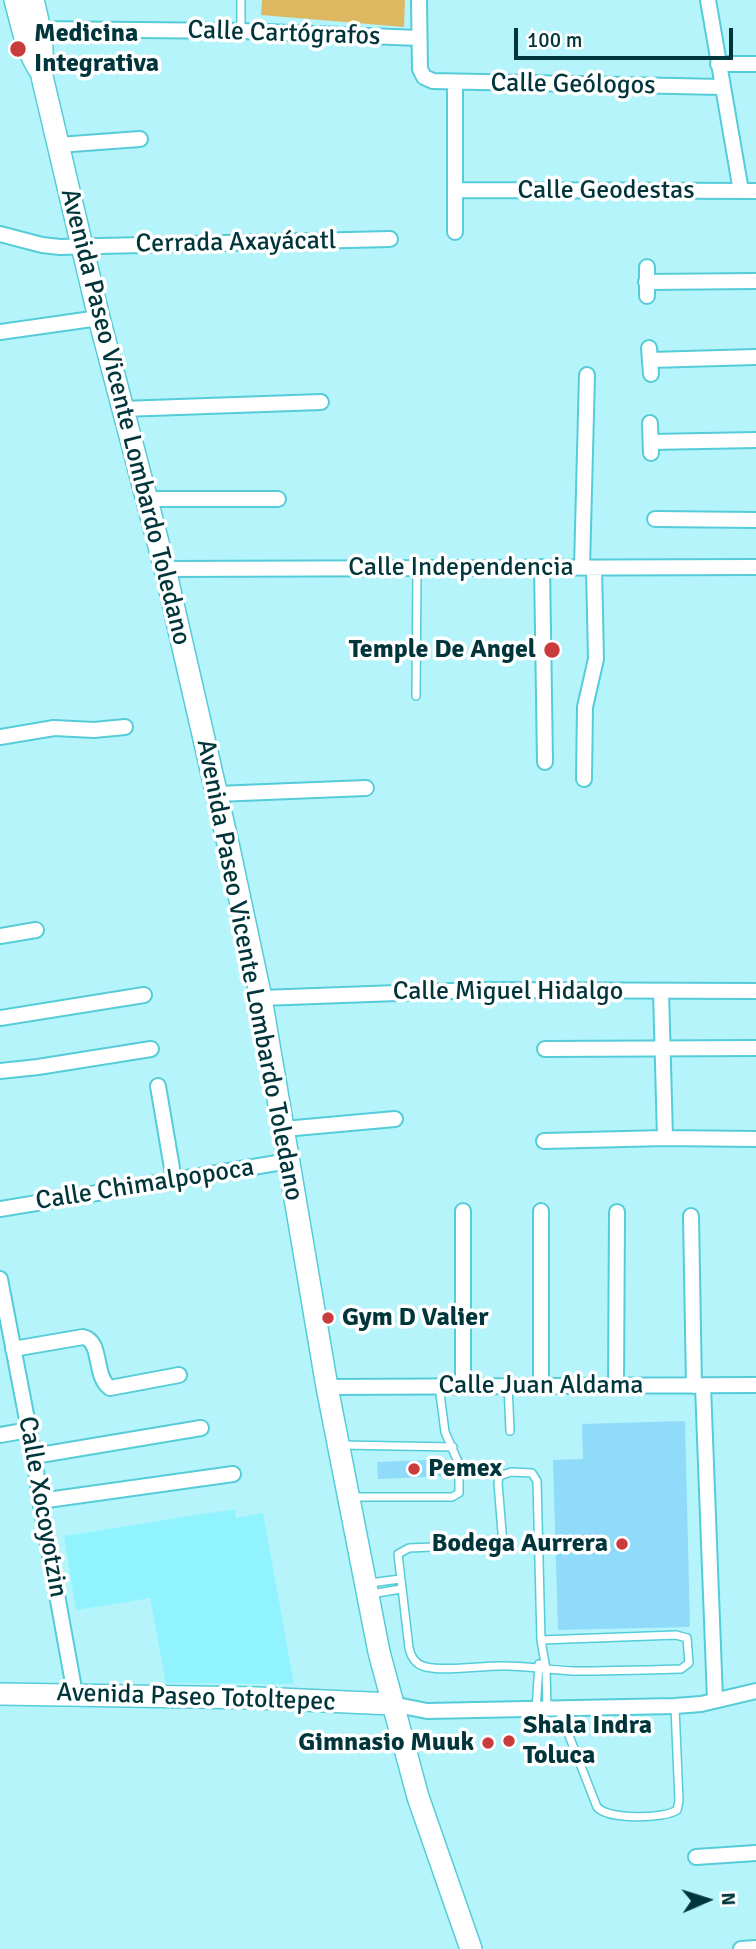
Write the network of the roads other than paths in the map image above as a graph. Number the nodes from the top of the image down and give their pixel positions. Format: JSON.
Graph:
{"nodes":[{"id":1,"x":15,"y":0,"type":"edge"},
{"id":2,"x":33,"y":0,"type":"edge"},
{"id":3,"x":241,"y":0,"type":"edge"},
{"id":4,"x":419,"y":0,"type":"edge"},
{"id":5,"x":708,"y":0,"type":"edge"},
{"id":6,"x":31,"y":29,"type":"junction"},
{"id":7,"x":241,"y":31,"type":"junction"},
{"id":8,"x":419,"y":38,"type":"junction"},
{"id":9,"x":718,"y":64,"type":"junction"},
{"id":10,"x":756,"y":64,"type":"edge"},
{"id":11,"x":455,"y":83,"type":"junction"},
{"id":12,"x":722,"y":87,"type":"junction"},
{"id":13,"x":140,"y":139,"type":"dead end"},
{"id":14,"x":58,"y":145,"type":"junction"},
{"id":15,"x":456,"y":190,"type":"junction"},
{"id":16,"x":749,"y":191,"type":"edge"},
{"id":17,"x":456,"y":232,"type":"dead end"},
{"id":18,"x":0,"y":234,"type":"edge"},
{"id":19,"x":390,"y":239,"type":"dead end"},
{"id":20,"x":82,"y":247,"type":"junction"},
{"id":21,"x":756,"y":281,"type":"edge"},
{"id":22,"x":647,"y":282,"type":"dead end"},
{"id":23,"x":99,"y":318,"type":"junction"},
{"id":24,"x":0,"y":332,"type":"edge"},
{"id":25,"x":756,"y":357,"type":"edge"},
{"id":26,"x":650,"y":361,"type":"dead end"},
{"id":27,"x":587,"y":375,"type":"dead end"},
{"id":28,"x":321,"y":402,"type":"dead end"},
{"id":29,"x":122,"y":409,"type":"junction"},
{"id":30,"x":650,"y":423,"type":"dead end"},
{"id":31,"x":756,"y":440,"type":"edge"},
{"id":32,"x":147,"y":499,"type":"junction"},
{"id":33,"x":278,"y":499,"type":"dead end"},
{"id":34,"x":655,"y":519,"type":"dead end"},
{"id":35,"x":756,"y":520,"type":"edge"},
{"id":36,"x":542,"y":567,"type":"junction"},
{"id":37,"x":588,"y":567,"type":"junction"},
{"id":38,"x":756,"y":567,"type":"edge"},
{"id":39,"x":165,"y":569,"type":"junction"},
{"id":40,"x":417,"y":569,"type":"junction"},
{"id":41,"x":415,"y":696,"type":"dead end"},
{"id":42,"x":125,"y":727,"type":"dead end"},
{"id":43,"x":0,"y":737,"type":"edge"},
{"id":44,"x":545,"y":762,"type":"dead end"},
{"id":45,"x":584,"y":779,"type":"dead end"},
{"id":46,"x":366,"y":788,"type":"dead end"},
{"id":47,"x":216,"y":794,"type":"junction"},
{"id":48,"x":36,"y":930,"type":"dead end"},
{"id":49,"x":0,"y":936,"type":"edge"},
{"id":50,"x":661,"y":991,"type":"junction"},
{"id":51,"x":756,"y":991,"type":"edge"},
{"id":52,"x":144,"y":995,"type":"dead end"},
{"id":53,"x":261,"y":998,"type":"junction"},
{"id":54,"x":0,"y":1018,"type":"edge"},
{"id":55,"x":662,"y":1048,"type":"junction"},
{"id":56,"x":756,"y":1048,"type":"edge"},
{"id":57,"x":151,"y":1049,"type":"dead end"},
{"id":58,"x":545,"y":1049,"type":"dead end"},
{"id":59,"x":0,"y":1071,"type":"edge"},
{"id":60,"x":158,"y":1086,"type":"dead end"},
{"id":61,"x":395,"y":1119,"type":"dead end"},
{"id":62,"x":284,"y":1129,"type":"junction"},
{"id":63,"x":665,"y":1138,"type":"junction"},
{"id":64,"x":756,"y":1139,"type":"edge"},
{"id":65,"x":544,"y":1141,"type":"dead end"},
{"id":66,"x":289,"y":1161,"type":"junction"},
{"id":67,"x":174,"y":1180,"type":"junction"},
{"id":68,"x":0,"y":1209,"type":"edge"},
{"id":69,"x":463,"y":1211,"type":"dead end"},
{"id":70,"x":541,"y":1212,"type":"dead end"},
{"id":71,"x":617,"y":1212,"type":"dead end"},
{"id":72,"x":691,"y":1216,"type":"dead end"},
{"id":73,"x":1,"y":1289,"type":"edge"},
{"id":74,"x":13,"y":1349,"type":"junction"},
{"id":75,"x":179,"y":1375,"type":"dead end"},
{"id":76,"x":439,"y":1385,"type":"junction"},
{"id":77,"x":463,"y":1385,"type":"junction"},
{"id":78,"x":508,"y":1385,"type":"junction"},
{"id":79,"x":541,"y":1385,"type":"junction"},
{"id":80,"x":756,"y":1385,"type":"edge"},
{"id":81,"x":616,"y":1386,"type":"junction"},
{"id":82,"x":698,"y":1386,"type":"junction"},
{"id":83,"x":327,"y":1387,"type":"junction"},
{"id":84,"x":201,"y":1428,"type":"dead end"},
{"id":85,"x":29,"y":1430,"type":"junction"},
{"id":86,"x":510,"y":1431,"type":"dead end"},
{"id":87,"x":0,"y":1435,"type":"edge"},
{"id":88,"x":338,"y":1445,"type":"junction"},
{"id":89,"x":453,"y":1447,"type":"junction"},
{"id":90,"x":34,"y":1456,"type":"junction"},
{"id":91,"x":233,"y":1474,"type":"dead end"},
{"id":92,"x":348,"y":1497,"type":"junction"},
{"id":93,"x":40,"y":1501,"type":"junction"},
{"id":94,"x":400,"y":1579,"type":"junction"},
{"id":95,"x":367,"y":1589,"type":"junction"},
{"id":96,"x":401,"y":1589,"type":"junction"},
{"id":97,"x":541,"y":1640,"type":"junction"},
{"id":98,"x":541,"y":1668,"type":"junction"},
{"id":99,"x":756,"y":1691,"type":"edge"},
{"id":100,"x":0,"y":1694,"type":"edge"},
{"id":101,"x":75,"y":1694,"type":"junction"},
{"id":102,"x":715,"y":1699,"type":"junction"},
{"id":103,"x":391,"y":1704,"type":"junction"},
{"id":104,"x":675,"y":1706,"type":"junction"},
{"id":105,"x":548,"y":1710,"type":"junction"},
{"id":106,"x":756,"y":1853,"type":"edge"},
{"id":107,"x":696,"y":1857,"type":"dead end"},
{"id":108,"x":756,"y":1948,"type":"edge"},
{"id":109,"x":471,"y":1949,"type":"edge"},
{"id":110,"x":741,"y":1949,"type":"edge"}],
"edges":[{"from":1,"to":6,"type":"main road","name":"Avenida Paseo Vicente Lombardo Toledano"},
{"from":2,"to":6,"type":"main road","name":"Avenida Paseo Vicente Lombardo Toledano"},
{"from":3,"to":7,"type":"lane"},
{"from":4,"to":8,"type":"street"},
{"from":5,"to":9,"type":"street"},
{"from":6,"to":7,"type":"street","name":"Calle Cartógrafos"},
{"from":6,"to":14,"type":"main road","name":"Avenida Paseo Vicente Lombardo Toledano"},
{"from":7,"to":8,"type":"street","name":"Calle Cartógrafos"},
{"from":8,"to":11,"type":"street","name":"Calle Geólogos"},
{"from":9,"to":10,"type":"street"},
{"from":9,"to":12,"type":"street"},
{"from":11,"to":12,"type":"street","name":"Calle Geólogos"},
{"from":11,"to":15,"type":"street"},
{"from":12,"to":16,"type":"street"},
{"from":13,"to":14,"type":"street"},
{"from":14,"to":20,"type":"main road","name":"Avenida Paseo Vicente Lombardo Toledano"},
{"from":15,"to":16,"type":"street","name":"Calle Geodestas"},
{"from":15,"to":17,"type":"street"},
{"from":18,"to":20,"type":"street","name":"Cerrada Axayácatl"},
{"from":19,"to":20,"type":"street","name":"Cerrada Axayácatl"},
{"from":20,"to":23,"type":"main road","name":"Avenida Paseo Vicente Lombardo Toledano"},
{"from":21,"to":22,"type":"street"},
{"from":23,"to":24,"type":"street"},
{"from":23,"to":29,"type":"main road","name":"Avenida Paseo Vicente Lombardo Toledano"},
{"from":25,"to":26,"type":"street"},
{"from":27,"to":37,"type":"street"},
{"from":28,"to":29,"type":"street"},
{"from":29,"to":32,"type":"main road","name":"Avenida Paseo Vicente Lombardo Toledano"},
{"from":30,"to":31,"type":"street"},
{"from":32,"to":33,"type":"street"},
{"from":32,"to":39,"type":"main road","name":"Avenida Paseo Vicente Lombardo Toledano"},
{"from":34,"to":35,"type":"street"},
{"from":36,"to":37,"type":"street","name":"Calle Independencia"},
{"from":36,"to":40,"type":"street","name":"Calle Independencia"},
{"from":36,"to":44,"type":"street"},
{"from":37,"to":38,"type":"street","name":"Calle Independencia"},
{"from":37,"to":45,"type":"street"},
{"from":39,"to":40,"type":"street","name":"Calle Independencia"},
{"from":39,"to":47,"type":"main road","name":"Avenida Paseo Vicente Lombardo Toledano"},
{"from":40,"to":41,"type":"lane"},
{"from":42,"to":43,"type":"street"},
{"from":46,"to":47,"type":"street"},
{"from":47,"to":53,"type":"main road","name":"Avenida Paseo Vicente Lombardo Toledano"},
{"from":48,"to":49,"type":"street"},
{"from":50,"to":51,"type":"street","name":"Calle Miguel Hidalgo"},
{"from":50,"to":53,"type":"street","name":"Calle Miguel Hidalgo"},
{"from":50,"to":55,"type":"street"},
{"from":52,"to":54,"type":"street"},
{"from":53,"to":62,"type":"main road","name":"Avenida Paseo Vicente Lombardo Toledano"},
{"from":55,"to":56,"type":"street"},
{"from":55,"to":58,"type":"street"},
{"from":55,"to":63,"type":"street"},
{"from":57,"to":59,"type":"street"},
{"from":60,"to":67,"type":"street"},
{"from":61,"to":62,"type":"street"},
{"from":62,"to":66,"type":"main road","name":"Avenida Paseo Vicente Lombardo Toledano"},
{"from":63,"to":64,"type":"street"},
{"from":63,"to":65,"type":"street"},
{"from":66,"to":67,"type":"street","name":"Calle Chimalpopoca"},
{"from":66,"to":83,"type":"main road","name":"Avenida Paseo Vicente Lombardo Toledano"},
{"from":67,"to":68,"type":"street","name":"Calle Chimalpopoca"},
{"from":69,"to":77,"type":"street"},
{"from":70,"to":79,"type":"street"},
{"from":71,"to":81,"type":"street"},
{"from":72,"to":82,"type":"street"},
{"from":73,"to":74,"type":"street","name":"Calle Xocoyotzin"},
{"from":74,"to":75,"type":"street"},
{"from":74,"to":85,"type":"street","name":"Calle Xocoyotzin"},
{"from":76,"to":77,"type":"street","name":"Calle Juan Aldama"},
{"from":76,"to":83,"type":"street","name":"Calle Juan Aldama"},
{"from":76,"to":89,"type":"lane"},
{"from":77,"to":78,"type":"street","name":"Calle Juan Aldama"},
{"from":78,"to":79,"type":"street","name":"Calle Juan Aldama"},
{"from":78,"to":86,"type":"lane"},
{"from":79,"to":81,"type":"street","name":"Calle Juan Aldama"},
{"from":80,"to":82,"type":"street","name":"Calle Juan Aldama"},
{"from":81,"to":82,"type":"street","name":"Calle Juan Aldama"},
{"from":82,"to":102,"type":"street"},
{"from":83,"to":88,"type":"main road","name":"Avenida Paseo Vicente Lombardo Toledano"},
{"from":84,"to":90,"type":"street"},
{"from":85,"to":87,"type":"street"},
{"from":85,"to":90,"type":"street","name":"Calle Xocoyotzin"},
{"from":88,"to":89,"type":"lane"},
{"from":88,"to":92,"type":"main road","name":"Avenida Paseo Vicente Lombardo Toledano"},
{"from":89,"to":92,"type":"lane"},
{"from":90,"to":93,"type":"street","name":"Calle Xocoyotzin"},
{"from":91,"to":93,"type":"street"},
{"from":92,"to":95,"type":"main road","name":"Avenida Paseo Vicente Lombardo Toledano"},
{"from":93,"to":101,"type":"street","name":"Calle Xocoyotzin"},
{"from":94,"to":95,"type":"lane"},
{"from":94,"to":96,"type":"lane"},
{"from":94,"to":97,"type":"lane"},
{"from":95,"to":96,"type":"lane"},
{"from":95,"to":103,"type":"main road","name":"Avenida Paseo Vicente Lombardo Toledano"},
{"from":96,"to":98,"type":"lane"},
{"from":97,"to":98,"type":"lane"},
{"from":97,"to":98,"type":"lane"},
{"from":98,"to":105,"type":"lane"},
{"from":99,"to":102,"type":"street"},
{"from":100,"to":101,"type":"main road","name":"Avenida Paseo Totoltepec"},
{"from":101,"to":103,"type":"main road","name":"Avenida Paseo Totoltepec"},
{"from":102,"to":104,"type":"street"},
{"from":103,"to":105,"type":"street"},
{"from":103,"to":109,"type":"main road","name":"Avenida Paseo Vicente Lombardo Toledano"},
{"from":104,"to":105,"type":"street"},
{"from":104,"to":105,"type":"lane"},
{"from":106,"to":107,"type":"street"},
{"from":108,"to":110,"type":"street"}]}
